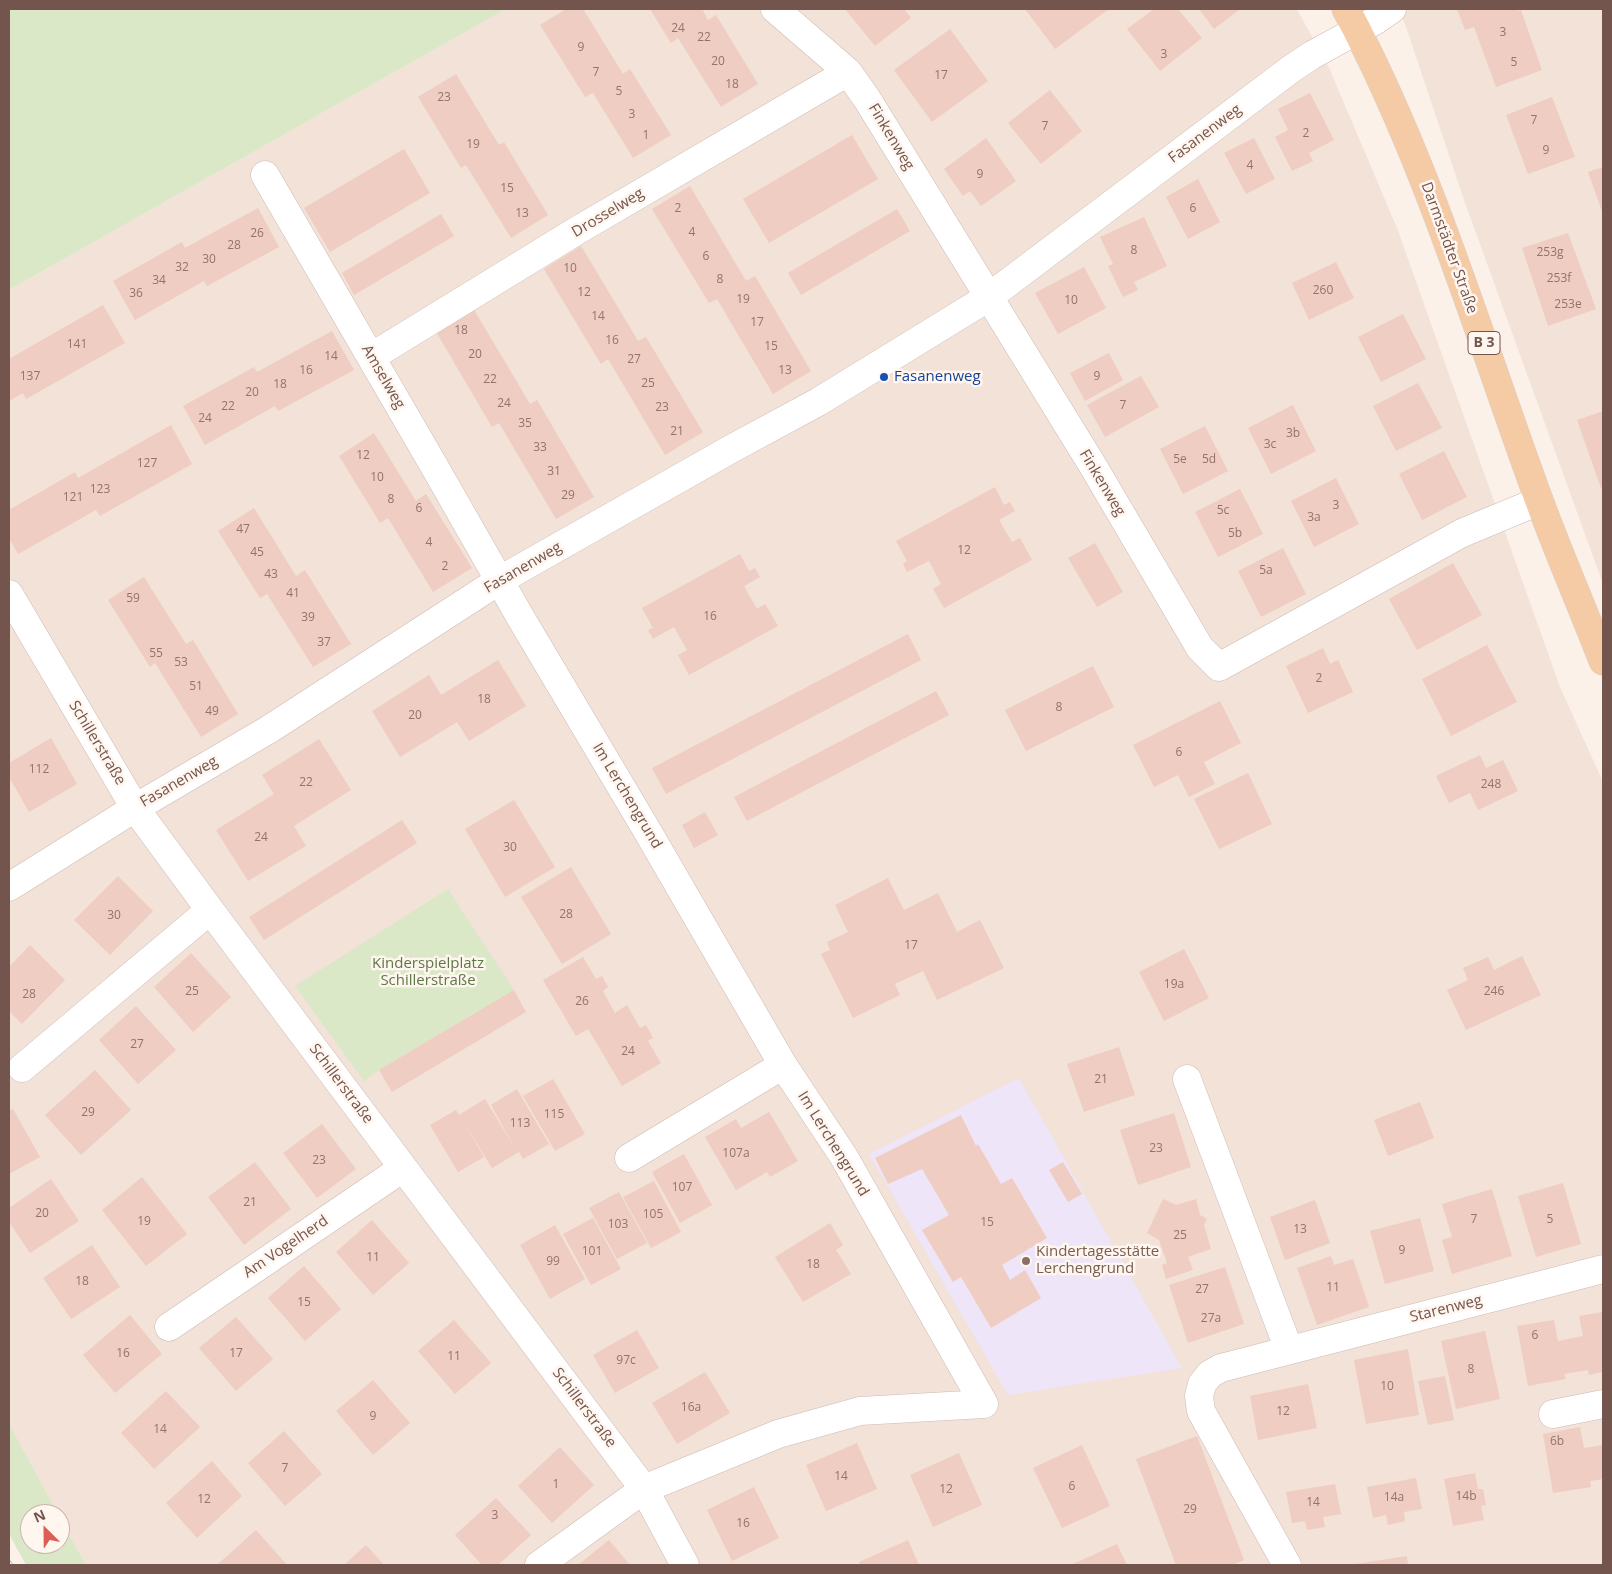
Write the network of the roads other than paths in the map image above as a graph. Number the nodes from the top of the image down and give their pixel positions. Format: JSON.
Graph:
{"nodes":[{"id":1,"x":775,"y":9,"type":"edge"},
{"id":2,"x":1392,"y":9,"type":"edge"},
{"id":3,"x":1351,"y":19,"type":"edge"},
{"id":4,"x":848,"y":72,"type":"junction"},
{"id":5,"x":265,"y":175,"type":"dead end"},
{"id":6,"x":988,"y":297,"type":"junction"},
{"id":7,"x":371,"y":357,"type":"junction"},
{"id":8,"x":1539,"y":501,"type":"junction"},
{"id":9,"x":500,"y":580,"type":"junction"},
{"id":10,"x":9,"y":594,"type":"edge"},
{"id":11,"x":1603,"y":661,"type":"edge"},
{"id":12,"x":135,"y":808,"type":"junction"},
{"id":13,"x":9,"y":887,"type":"edge"},
{"id":14,"x":210,"y":910,"type":"junction"},
{"id":15,"x":784,"y":1065,"type":"junction"},
{"id":16,"x":22,"y":1068,"type":"dead end"},
{"id":17,"x":1187,"y":1079,"type":"dead end"},
{"id":18,"x":629,"y":1158,"type":"dead end"},
{"id":19,"x":403,"y":1168,"type":"junction"},
{"id":20,"x":1603,"y":1269,"type":"edge"},
{"id":21,"x":169,"y":1327,"type":"dead end"},
{"id":22,"x":1289,"y":1350,"type":"junction"},
{"id":23,"x":1603,"y":1404,"type":"edge"},
{"id":24,"x":1553,"y":1414,"type":"dead end"},
{"id":25,"x":644,"y":1489,"type":"junction"},
{"id":26,"x":539,"y":1565,"type":"edge"},
{"id":27,"x":685,"y":1565,"type":"edge"},
{"id":28,"x":1287,"y":1565,"type":"edge"}],
"edges":[{"from":1,"to":4,"type":"street","name":"Finkenweg"},
{"from":2,"to":3,"type":"street","name":"Fasanenweg"},
{"from":3,"to":6,"type":"street","name":"Fasanenweg"},
{"from":3,"to":8,"type":"main road","name":"Darmstädter Straße","number":"B 3"},
{"from":4,"to":6,"type":"street","name":"Finkenweg"},
{"from":4,"to":7,"type":"street","name":"Drosselweg"},
{"from":5,"to":7,"type":"street","name":"Amselweg"},
{"from":6,"to":8,"type":"street","name":"Finkenweg"},
{"from":6,"to":9,"type":"street","name":"Fasanenweg"},
{"from":7,"to":9,"type":"street","name":"Amselweg"},
{"from":8,"to":11,"type":"main road","name":"Darmstädter Straße","number":"B 3"},
{"from":9,"to":12,"type":"street","name":"Fasanenweg"},
{"from":9,"to":15,"type":"street","name":"Im Lerchengrund"},
{"from":10,"to":12,"type":"street","name":"Schillerstraße"},
{"from":12,"to":13,"type":"street","name":"Fasanenweg"},
{"from":12,"to":14,"type":"street","name":"Schillerstraße"},
{"from":14,"to":16,"type":"street"},
{"from":14,"to":19,"type":"street","name":"Schillerstraße"},
{"from":15,"to":18,"type":"street"},
{"from":15,"to":25,"type":"street","name":"Im Lerchengrund"},
{"from":17,"to":22,"type":"street"},
{"from":19,"to":21,"type":"street","name":"Am Vogelherd"},
{"from":19,"to":25,"type":"street","name":"Schillerstraße"},
{"from":20,"to":22,"type":"street","name":"Starenweg"},
{"from":22,"to":28,"type":"street","name":"Starenweg"},
{"from":23,"to":24,"type":"street"},
{"from":25,"to":26,"type":"street"},
{"from":25,"to":27,"type":"street","name":"Schillerstraße"}]}
